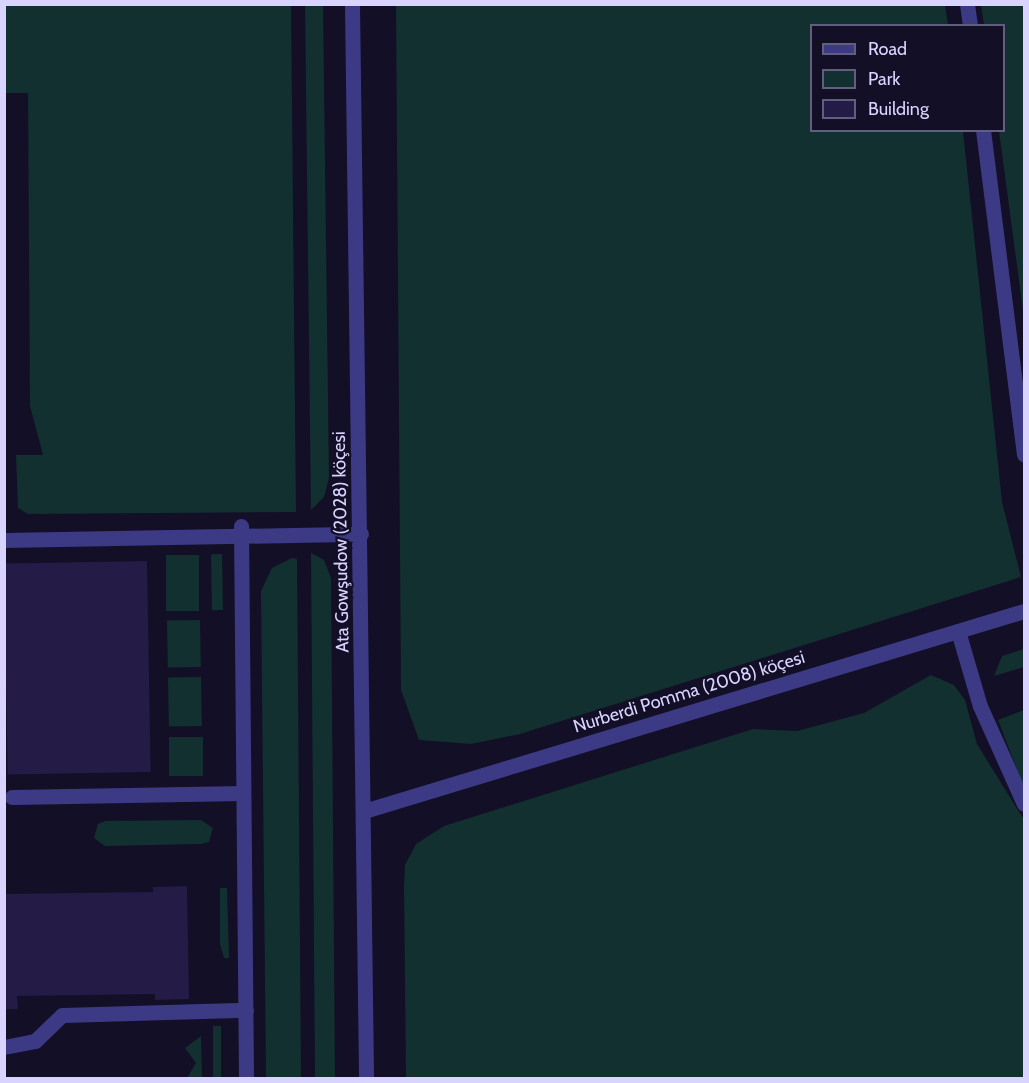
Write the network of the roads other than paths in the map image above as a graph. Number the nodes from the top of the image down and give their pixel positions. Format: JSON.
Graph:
{"nodes":[{"id":1,"x":352,"y":4,"type":"edge"},
{"id":2,"x":967,"y":4,"type":"edge"},
{"id":3,"x":970,"y":24,"type":"edge"},
{"id":4,"x":983,"y":132,"type":"edge"},
{"id":5,"x":1024,"y":454,"type":"edge"},
{"id":6,"x":241,"y":531,"type":"junction"},
{"id":7,"x":361,"y":534,"type":"junction"},
{"id":8,"x":4,"y":540,"type":"edge"},
{"id":9,"x":1024,"y":611,"type":"edge"},
{"id":10,"x":958,"y":631,"type":"junction"},
{"id":11,"x":243,"y":793,"type":"junction"},
{"id":12,"x":12,"y":797,"type":"dead end"},
{"id":13,"x":1024,"y":804,"type":"edge"},
{"id":14,"x":364,"y":811,"type":"junction"},
{"id":15,"x":246,"y":1010,"type":"junction"},
{"id":16,"x":4,"y":1047,"type":"edge"},
{"id":17,"x":246,"y":1078,"type":"edge"},
{"id":18,"x":366,"y":1078,"type":"edge"}],
"edges":[{"from":1,"to":7,"type":"street","name":"Ata Gowşudow (2028) köçesi"},
{"from":2,"to":3,"type":"street"},
{"from":4,"to":5,"type":"street"},
{"from":6,"to":7,"type":"street"},
{"from":6,"to":8,"type":"street"},
{"from":6,"to":11,"type":"street"},
{"from":7,"to":14,"type":"street","name":"Ata Gowşudow (2028) köçesi"},
{"from":9,"to":10,"type":"street","name":"Nurberdi Pomma (2008) köçesi"},
{"from":10,"to":13,"type":"street"},
{"from":10,"to":14,"type":"street","name":"Nurberdi Pomma (2008) köçesi"},
{"from":11,"to":12,"type":"street"},
{"from":11,"to":15,"type":"street"},
{"from":14,"to":18,"type":"street","name":"Ata Gowşudow (2028) köçesi"},
{"from":15,"to":16,"type":"street"},
{"from":15,"to":17,"type":"street"}]}
